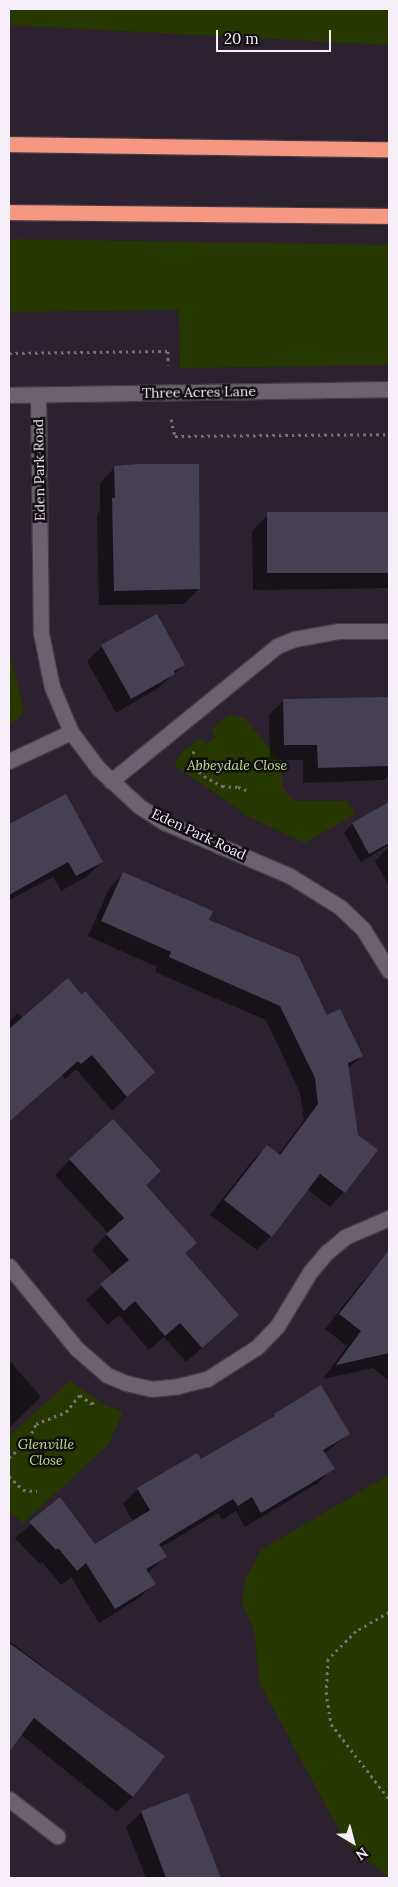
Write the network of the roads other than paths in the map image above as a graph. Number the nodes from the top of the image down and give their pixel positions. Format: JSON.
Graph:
{"nodes":[{"id":1,"x":9,"y":144,"type":"edge"},
{"id":2,"x":389,"y":148,"type":"edge"},
{"id":3,"x":9,"y":212,"type":"edge"},
{"id":4,"x":389,"y":216,"type":"edge"},
{"id":5,"x":389,"y":389,"type":"edge"},
{"id":6,"x":38,"y":394,"type":"junction"},
{"id":7,"x":9,"y":395,"type":"edge"},
{"id":8,"x":389,"y":631,"type":"edge"},
{"id":9,"x":71,"y":732,"type":"junction"},
{"id":10,"x":9,"y":761,"type":"edge"},
{"id":11,"x":111,"y":782,"type":"junction"},
{"id":12,"x":389,"y":970,"type":"edge"},
{"id":13,"x":389,"y":1218,"type":"edge"},
{"id":14,"x":9,"y":1266,"type":"edge"},
{"id":15,"x":9,"y":1799,"type":"edge"},
{"id":16,"x":57,"y":1836,"type":"dead end"}],
"edges":[{"from":1,"to":2,"type":"highway"},
{"from":3,"to":4,"type":"highway"},
{"from":5,"to":6,"type":"street","name":"Three Acres Lane"},
{"from":6,"to":7,"type":"street","name":"Three Acres Lane"},
{"from":6,"to":9,"type":"street","name":"Eden Park Road"},
{"from":8,"to":11,"type":"street"},
{"from":9,"to":10,"type":"street"},
{"from":9,"to":11,"type":"street","name":"Eden Park Road"},
{"from":11,"to":12,"type":"street","name":"Eden Park Road"},
{"from":13,"to":14,"type":"street"},
{"from":15,"to":16,"type":"street"}]}
